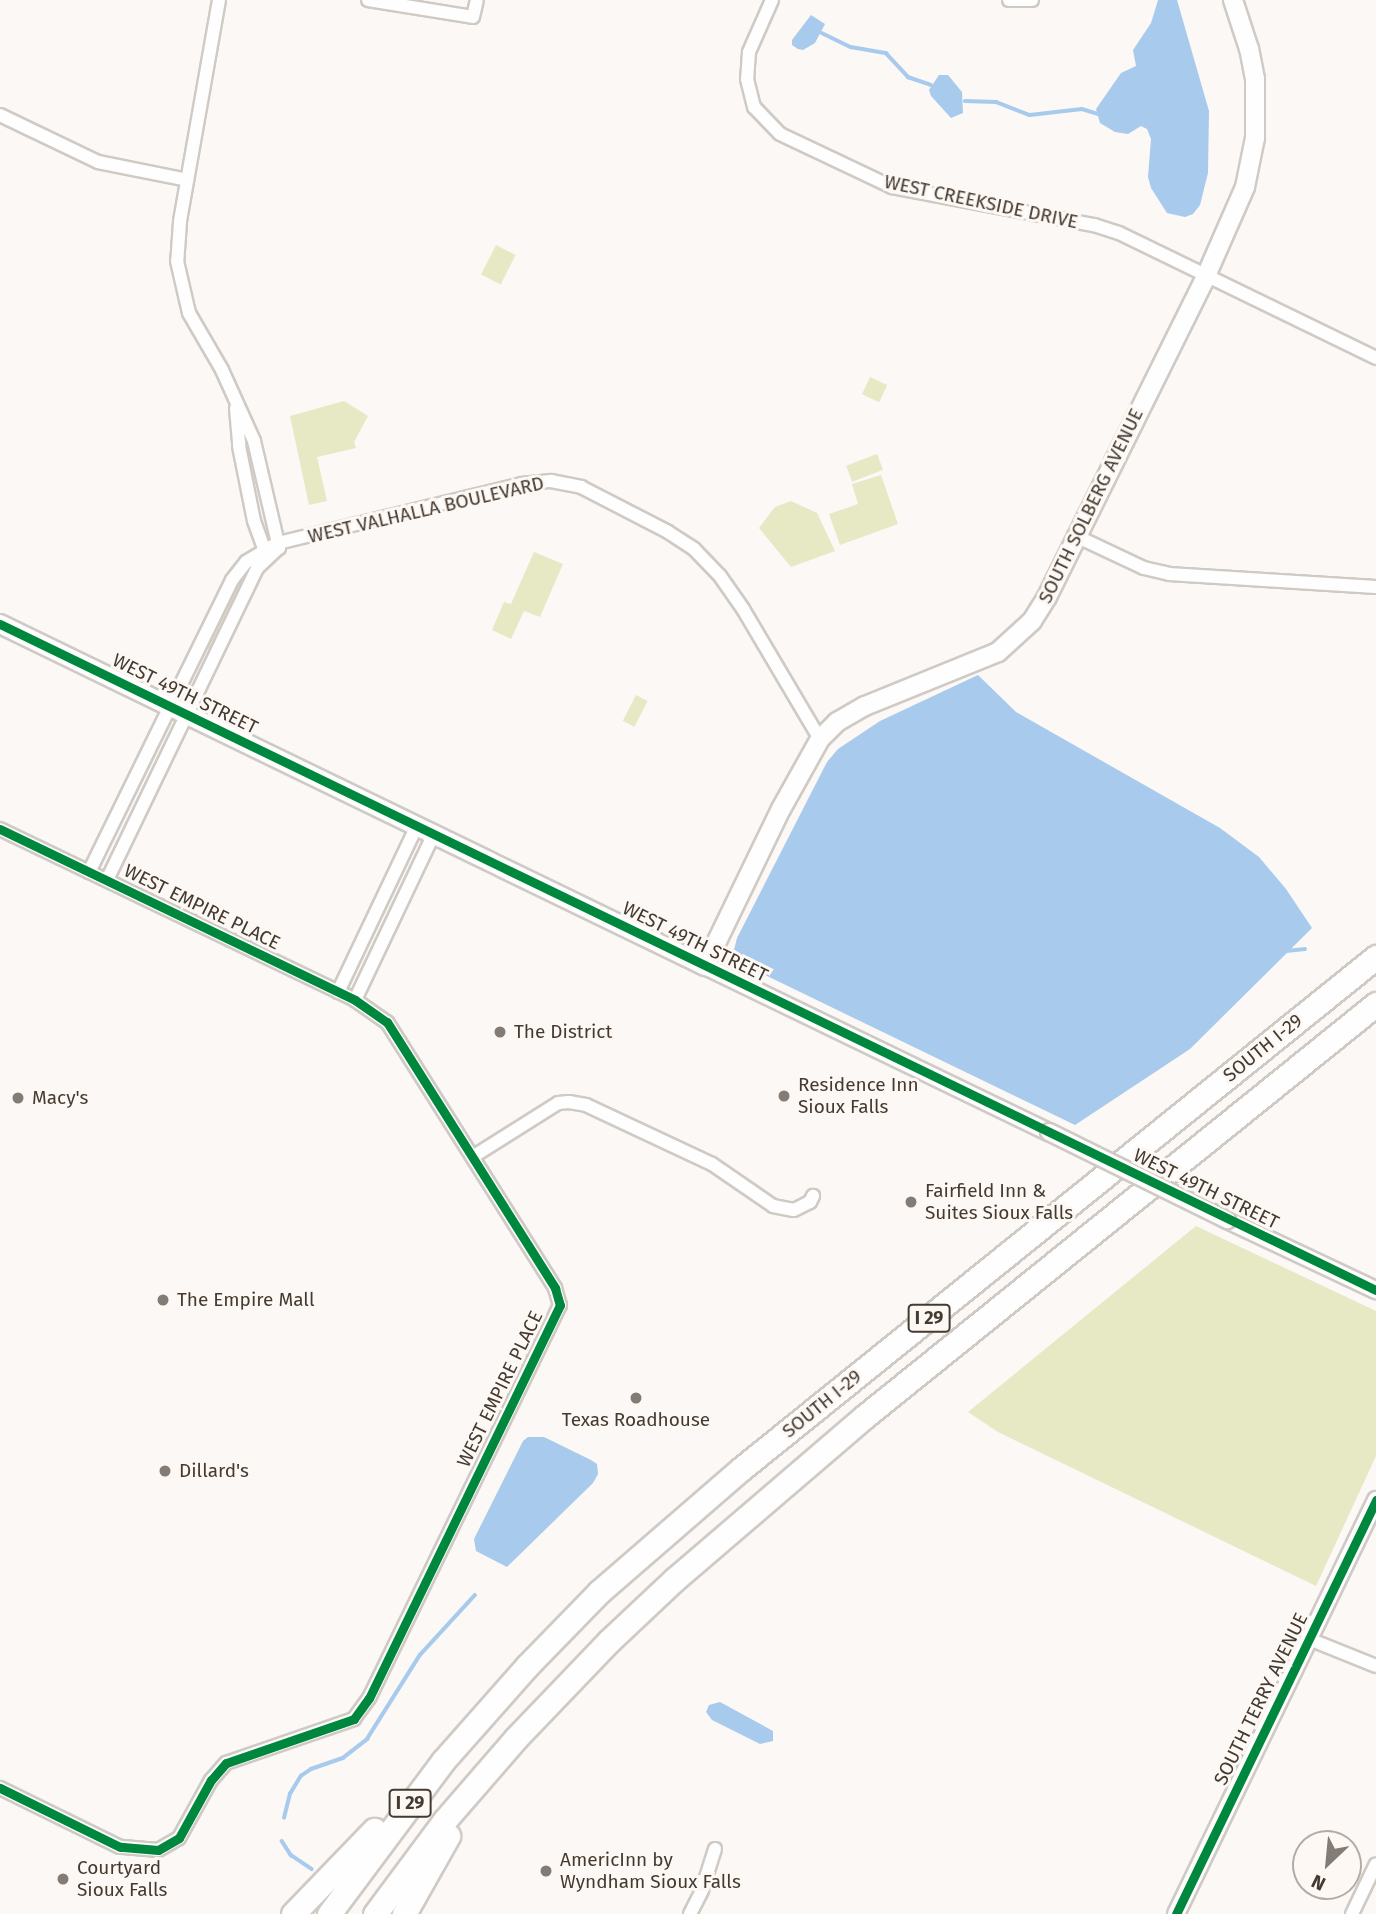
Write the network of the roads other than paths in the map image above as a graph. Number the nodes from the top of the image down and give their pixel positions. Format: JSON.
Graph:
{"nodes":[{"id":1,"x":219,"y":0,"type":"edge"},
{"id":2,"x":368,"y":0,"type":"edge"},
{"id":3,"x":477,"y":0,"type":"edge"},
{"id":4,"x":772,"y":0,"type":"edge"},
{"id":5,"x":1009,"y":0,"type":"edge"},
{"id":6,"x":1032,"y":0,"type":"edge"},
{"id":7,"x":1233,"y":0,"type":"edge"},
{"id":8,"x":0,"y":115,"type":"edge"},
{"id":9,"x":187,"y":180,"type":"junction"},
{"id":10,"x":1206,"y":275,"type":"junction"},
{"id":11,"x":1376,"y":358,"type":"edge"},
{"id":12,"x":236,"y":404,"type":"junction"},
{"id":13,"x":1078,"y":537,"type":"junction"},
{"id":14,"x":283,"y":544,"type":"junction"},
{"id":15,"x":264,"y":553,"type":"junction"},
{"id":16,"x":1376,"y":587,"type":"edge"},
{"id":17,"x":0,"y":624,"type":"edge"},
{"id":18,"x":180,"y":710,"type":"junction"},
{"id":19,"x":820,"y":739,"type":"junction"},
{"id":20,"x":417,"y":826,"type":"junction"},
{"id":21,"x":0,"y":829,"type":"edge"},
{"id":22,"x":435,"y":834,"type":"junction"},
{"id":23,"x":89,"y":872,"type":"junction"},
{"id":24,"x":107,"y":880,"type":"junction"},
{"id":25,"x":1376,"y":957,"type":"edge"},
{"id":26,"x":705,"y":966,"type":"junction"},
{"id":27,"x":338,"y":992,"type":"junction"},
{"id":28,"x":355,"y":1000,"type":"junction"},
{"id":29,"x":1376,"y":1004,"type":"edge"},
{"id":30,"x":474,"y":1156,"type":"junction"},
{"id":31,"x":813,"y":1196,"type":"dead end"},
{"id":32,"x":1376,"y":1290,"type":"edge"},
{"id":33,"x":1376,"y":1500,"type":"edge"},
{"id":34,"x":1310,"y":1639,"type":"junction"},
{"id":35,"x":1376,"y":1666,"type":"edge"},
{"id":36,"x":498,"y":1698,"type":"junction"},
{"id":37,"x":516,"y":1738,"type":"junction"},
{"id":38,"x":0,"y":1788,"type":"edge"},
{"id":39,"x":715,"y":1849,"type":"dead end"},
{"id":40,"x":1376,"y":1864,"type":"edge"},
{"id":41,"x":293,"y":1914,"type":"edge"},
{"id":42,"x":329,"y":1914,"type":"edge"},
{"id":43,"x":374,"y":1914,"type":"edge"},
{"id":44,"x":404,"y":1914,"type":"edge"},
{"id":45,"x":690,"y":1914,"type":"edge"},
{"id":46,"x":1176,"y":1914,"type":"edge"},
{"id":47,"x":1352,"y":1914,"type":"edge"}],
"edges":[{"from":1,"to":9,"type":"street"},
{"from":2,"to":3,"type":"street"},
{"from":4,"to":10,"type":"street","name":"WEST CREEKSIDE DRIVE"},
{"from":5,"to":6,"type":"street"},
{"from":7,"to":10,"type":"main road","name":"SOUTH SOLBERG AVENUE"},
{"from":8,"to":9,"type":"street"},
{"from":9,"to":12,"type":"street"},
{"from":10,"to":11,"type":"street","name":"WEST CREEKSIDE DRIVE"},
{"from":10,"to":13,"type":"main road","name":"SOUTH SOLBERG AVENUE"},
{"from":12,"to":14,"type":"street"},
{"from":12,"to":15,"type":"street"},
{"from":13,"to":16,"type":"street"},
{"from":13,"to":19,"type":"main road","name":"SOUTH SOLBERG AVENUE"},
{"from":14,"to":15,"type":"street","name":"WEST VALHALLA BOULEVARD"},
{"from":14,"to":19,"type":"street","name":"WEST VALHALLA BOULEVARD"},
{"from":15,"to":18,"type":"street","name":"WEST VALHALLA BOULEVARD"},
{"from":17,"to":18,"type":"main road","name":"WEST 49TH STREET"},
{"from":18,"to":20,"type":"main road","name":"WEST 49TH STREET"},
{"from":18,"to":23,"type":"street"},
{"from":18,"to":24,"type":"street","name":"WEST EMPIRE PLACE"},
{"from":19,"to":26,"type":"main road","name":"SOUTH SOLBERG AVENUE"},
{"from":20,"to":22,"type":"main road","name":"WEST 49TH STREET"},
{"from":20,"to":27,"type":"street"},
{"from":21,"to":23,"type":"street","name":"WEST EMPIRE PLACE"},
{"from":22,"to":26,"type":"main road","name":"WEST 49TH STREET"},
{"from":22,"to":28,"type":"street"},
{"from":23,"to":24,"type":"street","name":"WEST EMPIRE PLACE"},
{"from":24,"to":27,"type":"street","name":"WEST EMPIRE PLACE"},
{"from":25,"to":36,"type":"highway","name":"SOUTH I-29","number":"I 29"},
{"from":26,"to":32,"type":"street","name":"WEST 49TH STREET","bridge":true},
{"from":27,"to":28,"type":"street","name":"WEST EMPIRE PLACE"},
{"from":28,"to":30,"type":"street","name":"WEST EMPIRE PLACE"},
{"from":29,"to":37,"type":"highway","name":"SOUTH I-29","number":"I 29"},
{"from":30,"to":31,"type":"street"},
{"from":30,"to":38,"type":"street","name":"WEST EMPIRE PLACE"},
{"from":33,"to":34,"type":"street","name":"SOUTH TERRY AVENUE"},
{"from":34,"to":35,"type":"street"},
{"from":34,"to":46,"type":"street","name":"SOUTH TERRY AVENUE"},
{"from":36,"to":41,"type":"highway"},
{"from":36,"to":42,"type":"highway","name":"SOUTH I-29","number":"I 29"},
{"from":37,"to":43,"type":"highway","name":"SOUTH I-29","number":"I 29"},
{"from":37,"to":44,"type":"highway"},
{"from":39,"to":45,"type":"street"},
{"from":40,"to":47,"type":"street"}]}
